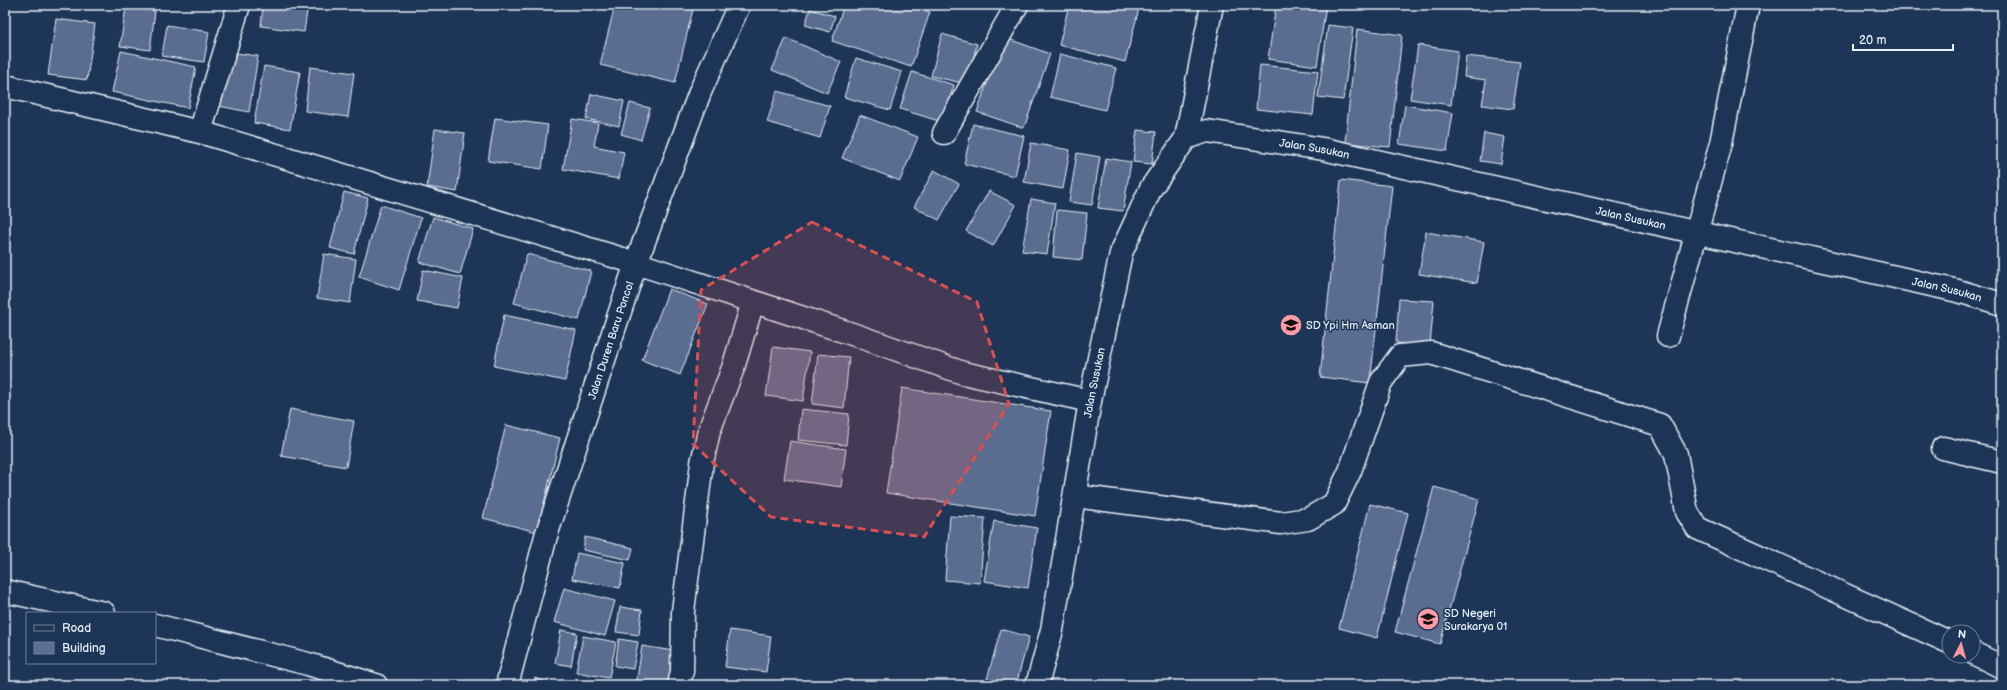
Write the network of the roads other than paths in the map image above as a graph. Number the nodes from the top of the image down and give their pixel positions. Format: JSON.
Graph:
{"nodes":[{"id":1,"x":239,"y":5,"type":"edge"},
{"id":2,"x":739,"y":5,"type":"edge"},
{"id":3,"x":1017,"y":5,"type":"edge"},
{"id":4,"x":1212,"y":5,"type":"edge"},
{"id":5,"x":1748,"y":5,"type":"edge"},
{"id":6,"x":5,"y":86,"type":"edge"},
{"id":7,"x":200,"y":132,"type":"junction"},
{"id":8,"x":944,"y":133,"type":"dead end"},
{"id":9,"x":1186,"y":138,"type":"junction"},
{"id":10,"x":1696,"y":233,"type":"junction"},
{"id":11,"x":636,"y":262,"type":"junction"},
{"id":12,"x":753,"y":302,"type":"junction"},
{"id":13,"x":2002,"y":304,"type":"edge"},
{"id":14,"x":1668,"y":336,"type":"dead end"},
{"id":15,"x":1090,"y":401,"type":"junction"},
{"id":16,"x":1943,"y":448,"type":"dead end"},
{"id":17,"x":2002,"y":462,"type":"edge"},
{"id":18,"x":1075,"y":496,"type":"junction"},
{"id":19,"x":5,"y":591,"type":"edge"},
{"id":20,"x":100,"y":612,"type":"edge"},
{"id":21,"x":156,"y":625,"type":"edge"},
{"id":22,"x":1941,"y":638,"type":"edge"},
{"id":23,"x":1981,"y":657,"type":"edge"},
{"id":24,"x":2002,"y":667,"type":"edge"},
{"id":25,"x":376,"y":685,"type":"edge"},
{"id":26,"x":507,"y":685,"type":"edge"},
{"id":27,"x":679,"y":685,"type":"edge"},
{"id":28,"x":1037,"y":685,"type":"edge"}],
"edges":[{"from":1,"to":7,"type":"street"},
{"from":2,"to":11,"type":"street","name":"Jalan Duren Baru Poncol"},
{"from":3,"to":8,"type":"street"},
{"from":4,"to":9,"type":"street"},
{"from":5,"to":10,"type":"street"},
{"from":6,"to":7,"type":"street"},
{"from":7,"to":11,"type":"street"},
{"from":9,"to":10,"type":"street","name":"Jalan Susukan"},
{"from":9,"to":15,"type":"street","name":"Jalan Susukan"},
{"from":10,"to":13,"type":"street","name":"Jalan Susukan"},
{"from":10,"to":14,"type":"street"},
{"from":11,"to":12,"type":"street"},
{"from":11,"to":26,"type":"street","name":"Jalan Duren Baru Poncol"},
{"from":12,"to":15,"type":"street"},
{"from":12,"to":27,"type":"street"},
{"from":15,"to":18,"type":"street","name":"Jalan Susukan"},
{"from":16,"to":17,"type":"street"},
{"from":18,"to":22,"type":"street"},
{"from":18,"to":28,"type":"street","name":"Jalan Susukan"},
{"from":19,"to":20,"type":"street"},
{"from":21,"to":25,"type":"street"},
{"from":23,"to":24,"type":"street"}]}
